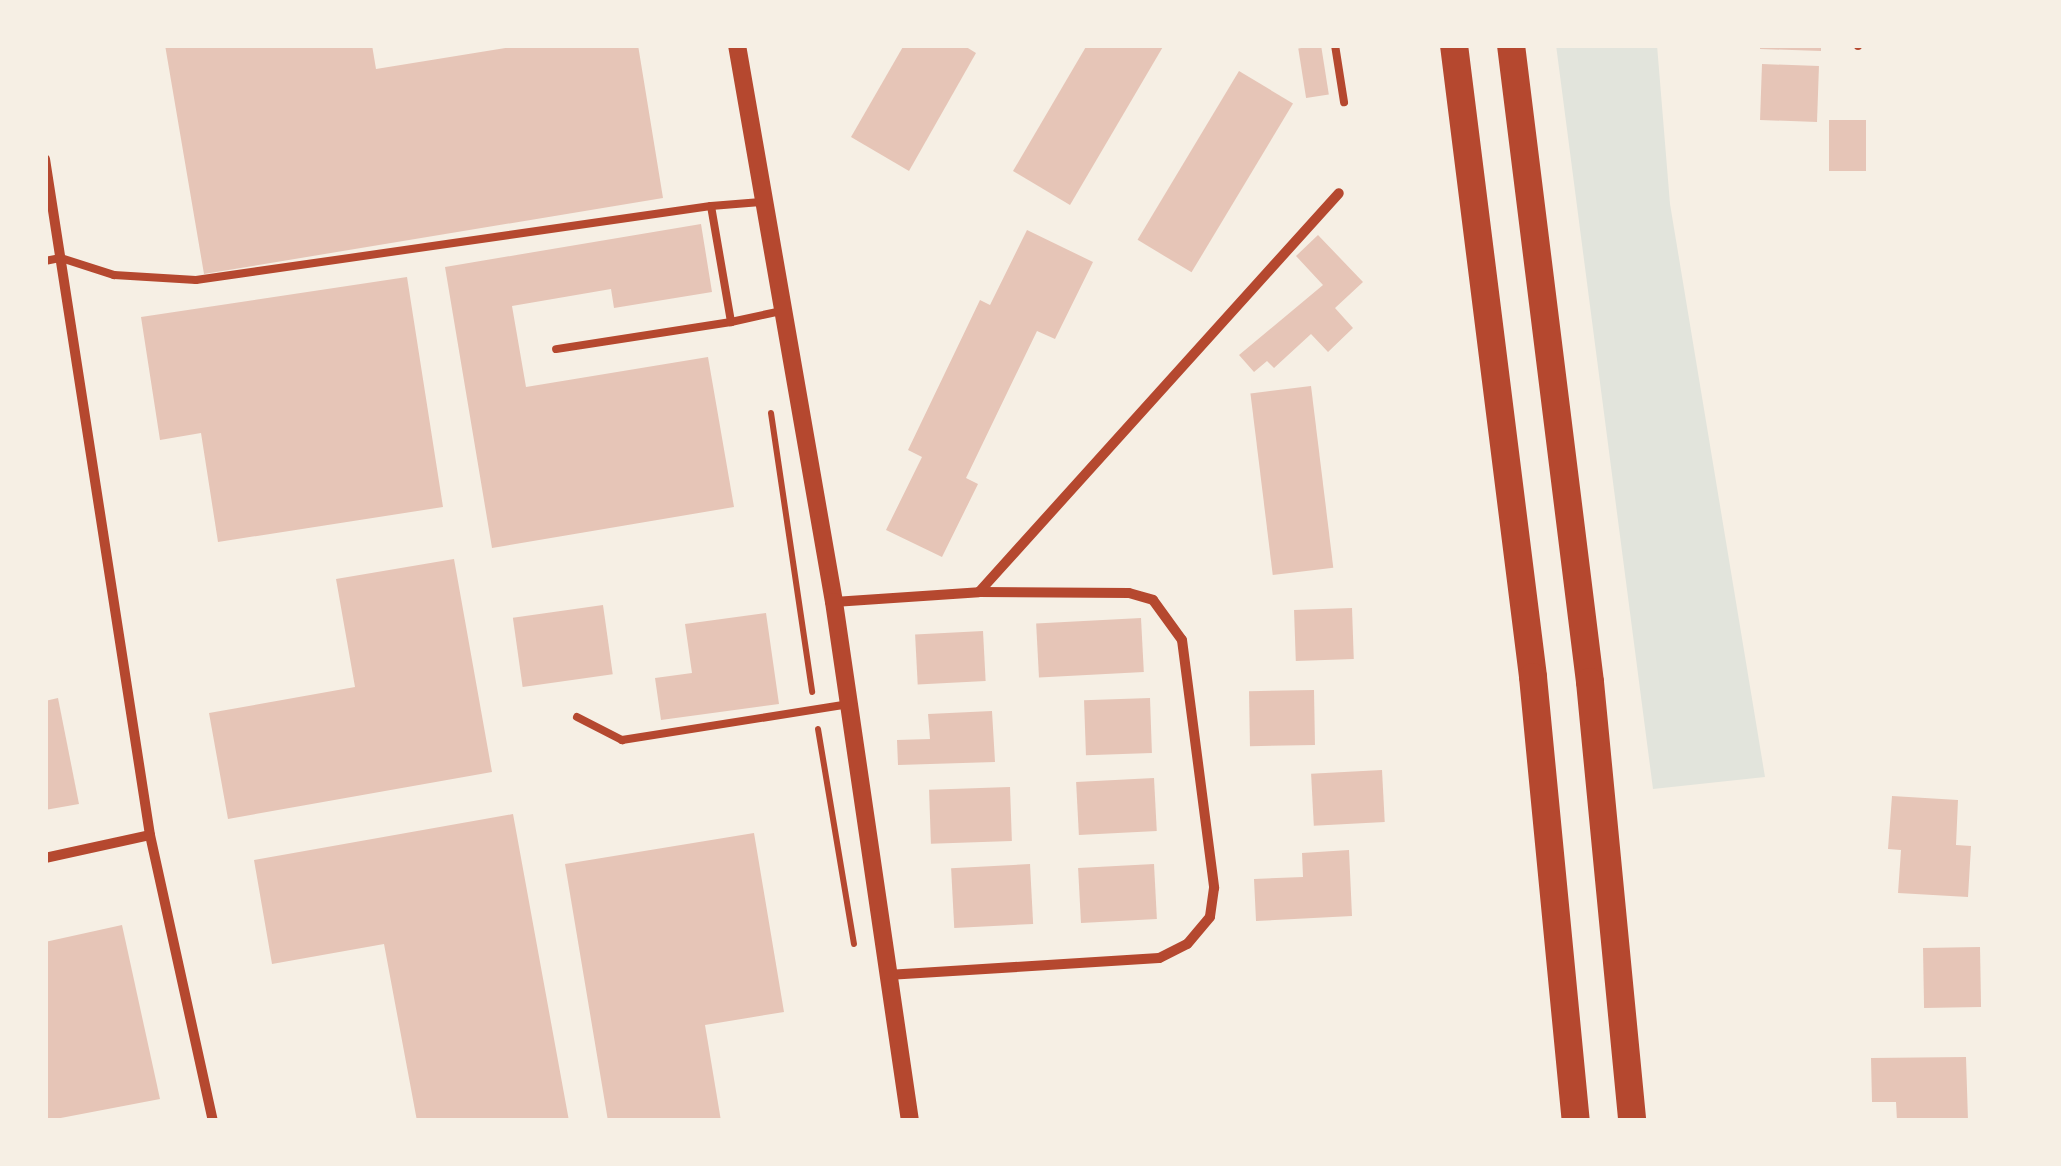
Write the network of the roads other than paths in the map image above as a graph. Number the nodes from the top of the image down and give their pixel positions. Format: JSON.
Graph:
{"nodes":[{"id":1,"x":737,"y":45,"type":"edge"},
{"id":2,"x":1335,"y":45,"type":"edge"},
{"id":3,"x":1454,"y":45,"type":"edge"},
{"id":4,"x":1511,"y":45,"type":"edge"},
{"id":5,"x":1344,"y":102,"type":"dead end"},
{"id":6,"x":45,"y":160,"type":"edge"},
{"id":7,"x":1339,"y":193,"type":"dead end"},
{"id":8,"x":764,"y":202,"type":"junction"},
{"id":9,"x":711,"y":206,"type":"junction"},
{"id":10,"x":60,"y":258,"type":"junction"},
{"id":11,"x":45,"y":261,"type":"edge"},
{"id":12,"x":783,"y":310,"type":"junction"},
{"id":13,"x":732,"y":322,"type":"junction"},
{"id":14,"x":556,"y":348,"type":"dead end"},
{"id":15,"x":979,"y":592,"type":"junction"},
{"id":16,"x":834,"y":602,"type":"junction"},
{"id":17,"x":849,"y":704,"type":"junction"},
{"id":18,"x":577,"y":718,"type":"dead end"},
{"id":19,"x":150,"y":835,"type":"junction"},
{"id":20,"x":45,"y":858,"type":"edge"},
{"id":21,"x":888,"y":975,"type":"junction"},
{"id":22,"x":213,"y":1121,"type":"edge"},
{"id":23,"x":910,"y":1121,"type":"edge"},
{"id":24,"x":1576,"y":1121,"type":"edge"},
{"id":25,"x":1632,"y":1121,"type":"edge"}],
"edges":[{"from":1,"to":8,"type":"street"},
{"from":2,"to":5,"type":"lane"},
{"from":3,"to":24,"type":"highway"},
{"from":4,"to":25,"type":"highway"},
{"from":6,"to":10,"type":"street"},
{"from":7,"to":15,"type":"street"},
{"from":8,"to":9,"type":"lane"},
{"from":8,"to":12,"type":"street"},
{"from":9,"to":10,"type":"lane"},
{"from":9,"to":13,"type":"lane"},
{"from":10,"to":11,"type":"lane"},
{"from":10,"to":19,"type":"street"},
{"from":12,"to":13,"type":"lane"},
{"from":12,"to":16,"type":"street"},
{"from":13,"to":14,"type":"lane"},
{"from":15,"to":16,"type":"street"},
{"from":15,"to":21,"type":"street"},
{"from":16,"to":17,"type":"street"},
{"from":17,"to":18,"type":"lane"},
{"from":17,"to":21,"type":"street"},
{"from":19,"to":20,"type":"street"},
{"from":19,"to":22,"type":"street"},
{"from":21,"to":23,"type":"street"}]}
